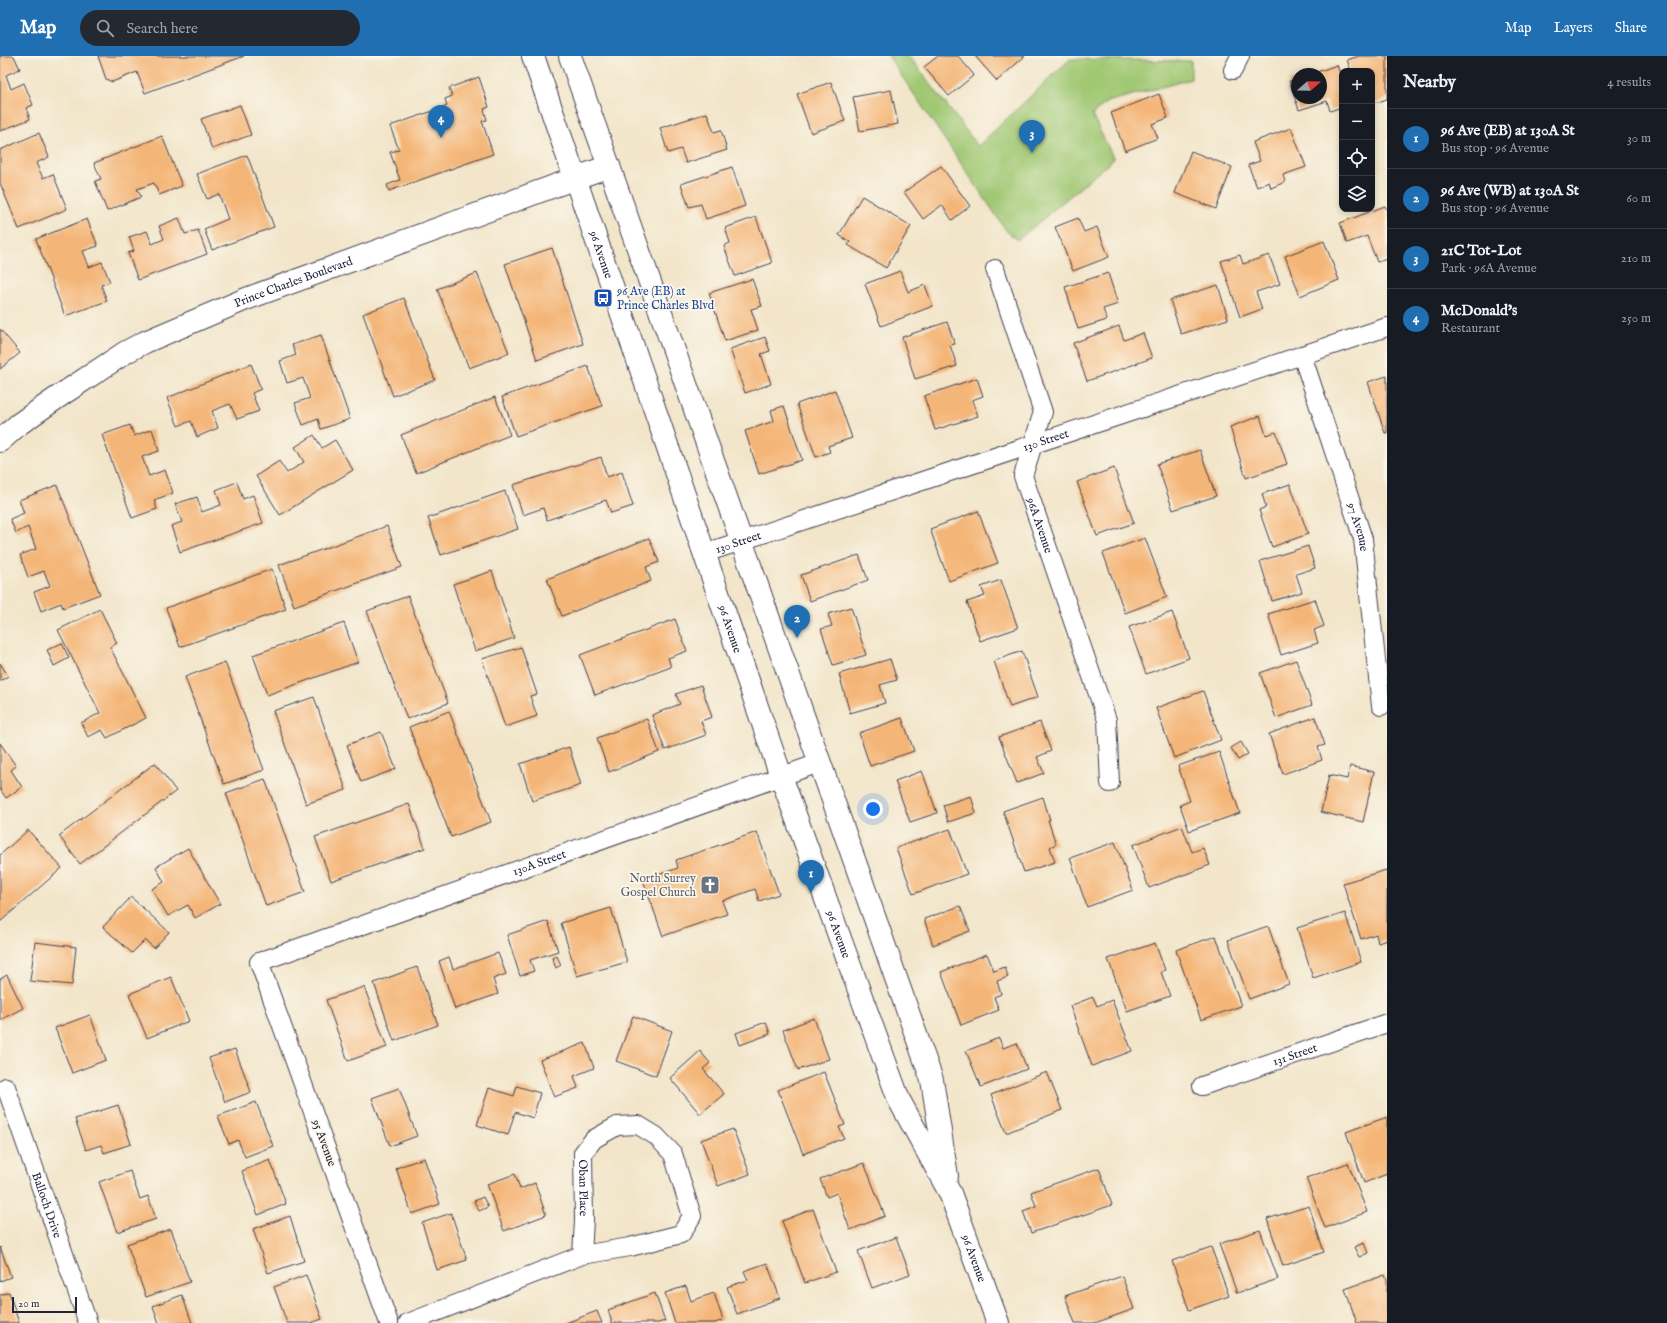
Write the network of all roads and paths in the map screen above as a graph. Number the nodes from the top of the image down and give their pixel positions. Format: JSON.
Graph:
{"nodes":[{"id":1,"x":533,"y":56,"type":"edge"},
{"id":2,"x":570,"y":56,"type":"edge"},
{"id":3,"x":609,"y":166,"type":"junction"},
{"id":4,"x":576,"y":178,"type":"junction"},
{"id":5,"x":995,"y":269,"type":"dead end"},
{"id":6,"x":1387,"y":327,"type":"edge"},
{"id":7,"x":1302,"y":355,"type":"junction"},
{"id":8,"x":0,"y":441,"type":"edge"},
{"id":9,"x":1034,"y":444,"type":"junction"},
{"id":10,"x":741,"y":541,"type":"junction"},
{"id":11,"x":705,"y":553,"type":"junction"},
{"id":12,"x":1381,"y":706,"type":"dead end"},
{"id":13,"x":819,"y":762,"type":"junction"},
{"id":14,"x":781,"y":776,"type":"junction"},
{"id":15,"x":1110,"y":783,"type":"dead end"},
{"id":16,"x":259,"y":962,"type":"joint"},
{"id":17,"x":1387,"y":1023,"type":"edge"},
{"id":18,"x":1202,"y":1086,"type":"dead end"},
{"id":19,"x":6,"y":1087,"type":"dead end"},
{"id":20,"x":950,"y":1193,"type":"junction"},
{"id":21,"x":582,"y":1255,"type":"junction"},
{"id":22,"x":88,"y":1323,"type":"edge"},
{"id":23,"x":389,"y":1323,"type":"edge"},
{"id":24,"x":408,"y":1323,"type":"edge"},
{"id":25,"x":998,"y":1323,"type":"edge"}],
"edges":[{"from":1,"to":4,"type":"main road","name":"96 Avenue"},
{"from":2,"to":3,"type":"main road","name":"96 Avenue"},
{"from":3,"to":4,"type":"main road","name":"Prince Charles Boulevard"},
{"from":3,"to":10,"type":"main road","name":"96 Avenue"},
{"from":4,"to":8,"type":"main road","name":"Prince Charles Boulevard"},
{"from":4,"to":11,"type":"main road","name":"96 Avenue"},
{"from":5,"to":9,"type":"street","name":"96A Avenue"},
{"from":6,"to":7,"type":"street","name":"130 Street"},
{"from":7,"to":9,"type":"street","name":"130 Street"},
{"from":7,"to":12,"type":"street","name":"97 Avenue"},
{"from":9,"to":10,"type":"street","name":"130 Street"},
{"from":9,"to":15,"type":"street","name":"96A Avenue"},
{"from":10,"to":11,"type":"street","name":"130 Street"},
{"from":10,"to":13,"type":"main road","name":"96 Avenue"},
{"from":11,"to":14,"type":"main road","name":"96 Avenue"},
{"from":13,"to":14,"type":"street","name":"130A Street"},
{"from":13,"to":20,"type":"main road","name":"96 Avenue"},
{"from":14,"to":16,"type":"street","name":"130A Street"},
{"from":14,"to":20,"type":"main road","name":"96 Avenue"},
{"from":16,"to":23,"type":"street","name":"95 Avenue"},
{"from":17,"to":18,"type":"street","name":"131 Street"},
{"from":19,"to":22,"type":"street","name":"Balloch Drive"},
{"from":20,"to":25,"type":"main road","name":"96 Avenue"},
{"from":21,"to":21,"type":"street","name":"Oban Place"},
{"from":21,"to":24,"type":"street","name":"Oban Place"}]}
